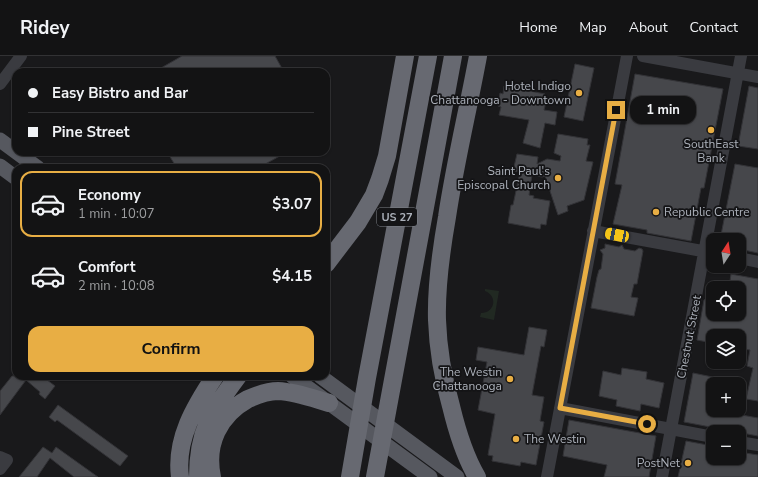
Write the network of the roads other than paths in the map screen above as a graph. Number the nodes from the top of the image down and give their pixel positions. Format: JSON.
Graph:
{"nodes":[{"id":1,"x":21,"y":56,"type":"edge"},
{"id":2,"x":405,"y":56,"type":"edge"},
{"id":3,"x":428,"y":56,"type":"edge"},
{"id":4,"x":453,"y":56,"type":"edge"},
{"id":5,"x":457,"y":56,"type":"edge"},
{"id":6,"x":478,"y":56,"type":"edge"},
{"id":7,"x":627,"y":56,"type":"edge"},
{"id":8,"x":643,"y":56,"type":"edge"},
{"id":9,"x":741,"y":56,"type":"edge"},
{"id":10,"x":738,"y":74,"type":"junction"},
{"id":11,"x":450,"y":76,"type":"junction"},
{"id":12,"x":758,"y":77,"type":"edge"},
{"id":13,"x":0,"y":84,"type":"edge"},
{"id":14,"x":0,"y":140,"type":"edge"},
{"id":15,"x":12,"y":149,"type":"edge"},
{"id":16,"x":22,"y":156,"type":"edge"},
{"id":17,"x":33,"y":164,"type":"edge"},
{"id":18,"x":0,"y":166,"type":"edge"},
{"id":19,"x":12,"y":175,"type":"edge"},
{"id":20,"x":593,"y":231,"type":"junction"},
{"id":21,"x":712,"y":233,"type":"edge"},
{"id":22,"x":706,"y":251,"type":"edge"},
{"id":23,"x":330,"y":259,"type":"edge"},
{"id":24,"x":746,"y":259,"type":"edge"},
{"id":25,"x":758,"y":262,"type":"edge"},
{"id":26,"x":706,"y":266,"type":"edge"},
{"id":27,"x":212,"y":380,"type":"edge"},
{"id":28,"x":235,"y":380,"type":"edge"},
{"id":29,"x":297,"y":380,"type":"edge"},
{"id":30,"x":325,"y":380,"type":"edge"},
{"id":31,"x":329,"y":403,"type":"junction"},
{"id":32,"x":560,"y":408,"type":"junction"},
{"id":33,"x":671,"y":429,"type":"junction"},
{"id":34,"x":706,"y":436,"type":"edge"},
{"id":35,"x":746,"y":443,"type":"edge"},
{"id":36,"x":758,"y":445,"type":"edge"},
{"id":37,"x":350,"y":450,"type":"junction"},
{"id":38,"x":375,"y":475,"type":"edge"},
{"id":39,"x":180,"y":477,"type":"edge"},
{"id":40,"x":198,"y":477,"type":"edge"},
{"id":41,"x":212,"y":477,"type":"edge"},
{"id":42,"x":338,"y":477,"type":"edge"},
{"id":43,"x":350,"y":477,"type":"edge"},
{"id":44,"x":430,"y":477,"type":"edge"},
{"id":45,"x":456,"y":477,"type":"edge"},
{"id":46,"x":477,"y":477,"type":"edge"},
{"id":47,"x":547,"y":477,"type":"edge"},
{"id":48,"x":662,"y":477,"type":"edge"}],
"edges":[{"from":1,"to":13,"type":"street"},
{"from":2,"to":23,"type":"highway"},
{"from":3,"to":37,"type":"highway","number":"US 27"},
{"from":4,"to":11,"type":"highway","number":"US 27"},
{"from":5,"to":11,"type":"highway"},
{"from":6,"to":46,"type":"highway"},
{"from":7,"to":20,"type":"street"},
{"from":8,"to":10,"type":"street"},
{"from":9,"to":10,"type":"street","name":"Chestnut Street"},
{"from":10,"to":12,"type":"street"},
{"from":10,"to":21,"type":"street","name":"Chestnut Street"},
{"from":11,"to":38,"type":"highway","number":"US 27"},
{"from":14,"to":15,"type":"main road"},
{"from":16,"to":17,"type":"main road"},
{"from":18,"to":19,"type":"main road"},
{"from":20,"to":22,"type":"street"},
{"from":20,"to":32,"type":"street"},
{"from":24,"to":25,"type":"street"},
{"from":26,"to":33,"type":"street","name":"Chestnut Street"},
{"from":27,"to":39,"type":"highway"},
{"from":28,"to":40,"type":"highway"},
{"from":29,"to":31,"type":"main road"},
{"from":30,"to":45,"type":"main road"},
{"from":31,"to":41,"type":"highway"},
{"from":31,"to":44,"type":"main road"},
{"from":32,"to":33,"type":"street"},
{"from":32,"to":47,"type":"street"},
{"from":33,"to":34,"type":"street"},
{"from":33,"to":48,"type":"street","name":"Chestnut Street"},
{"from":35,"to":36,"type":"street"},
{"from":37,"to":42,"type":"highway"},
{"from":37,"to":43,"type":"highway","number":"US 27"}]}
